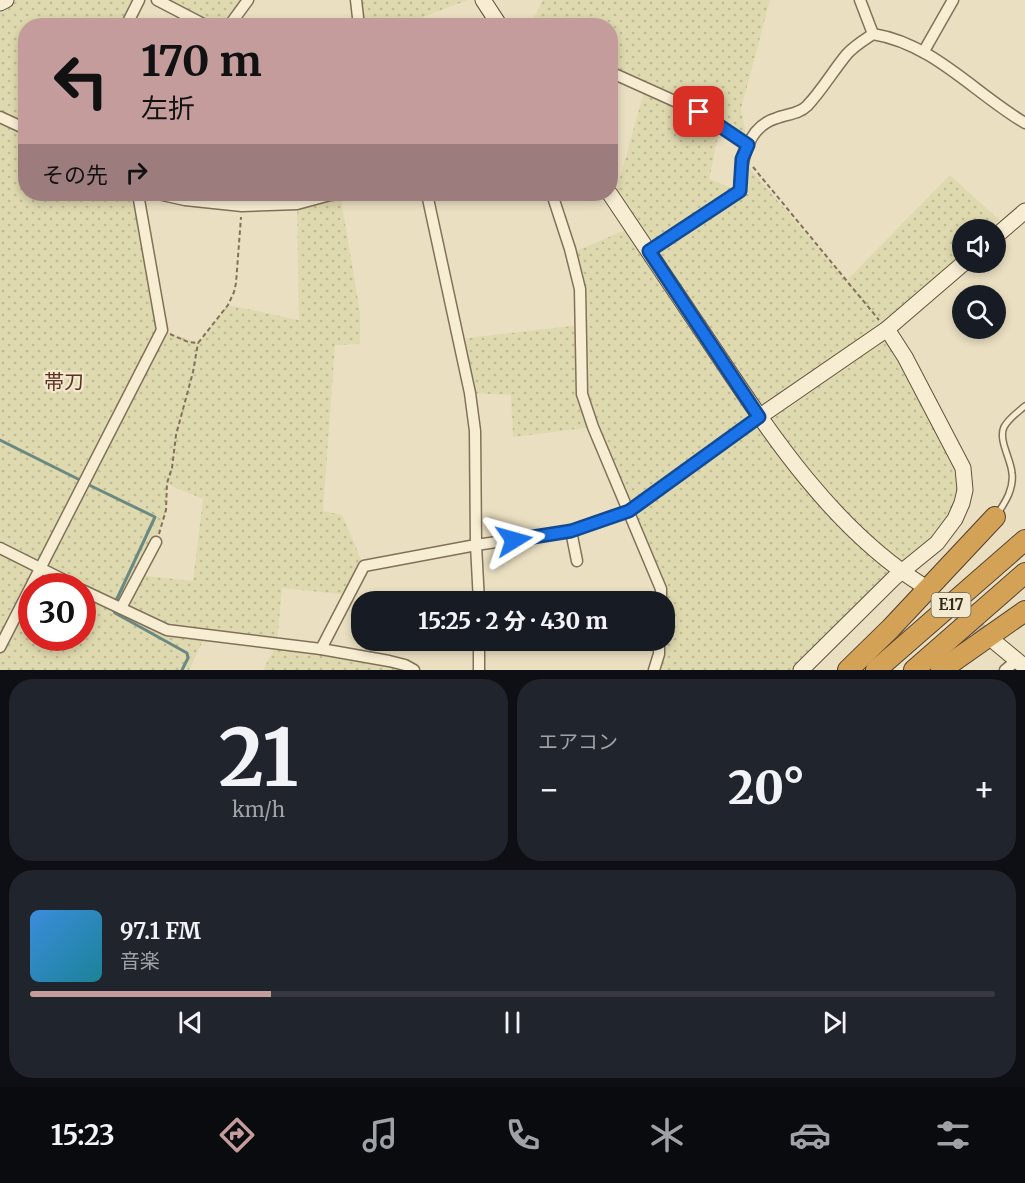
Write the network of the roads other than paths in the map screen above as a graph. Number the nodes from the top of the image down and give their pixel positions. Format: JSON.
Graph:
{"nodes":[{"id":1,"x":6,"y":0,"type":"edge"},
{"id":2,"x":139,"y":0,"type":"edge"},
{"id":3,"x":157,"y":0,"type":"edge"},
{"id":4,"x":248,"y":0,"type":"edge"},
{"id":5,"x":356,"y":0,"type":"edge"},
{"id":6,"x":860,"y":0,"type":"edge"},
{"id":7,"x":953,"y":0,"type":"edge"},
{"id":8,"x":0,"y":3,"type":"edge"},
{"id":9,"x":488,"y":3,"type":"edge"},
{"id":10,"x":130,"y":18,"type":"edge"},
{"id":11,"x":192,"y":18,"type":"edge"},
{"id":12,"x":235,"y":18,"type":"edge"},
{"id":13,"x":358,"y":18,"type":"edge"},
{"id":14,"x":496,"y":18,"type":"edge"},
{"id":15,"x":873,"y":34,"type":"junction"},
{"id":16,"x":924,"y":51,"type":"junction"},
{"id":17,"x":618,"y":76,"type":"edge"},
{"id":18,"x":0,"y":117,"type":"edge"},
{"id":19,"x":1025,"y":123,"type":"edge"},
{"id":20,"x":18,"y":125,"type":"edge"},
{"id":21,"x":748,"y":145,"type":"junction"},
{"id":22,"x":139,"y":201,"type":"edge"},
{"id":23,"x":194,"y":201,"type":"edge"},
{"id":24,"x":308,"y":201,"type":"edge"},
{"id":25,"x":429,"y":201,"type":"edge"},
{"id":26,"x":554,"y":201,"type":"edge"},
{"id":27,"x":615,"y":201,"type":"edge"},
{"id":28,"x":1025,"y":212,"type":"edge"},
{"id":29,"x":1006,"y":228,"type":"edge"},
{"id":30,"x":649,"y":251,"type":"junction"},
{"id":31,"x":952,"y":273,"type":"edge"},
{"id":32,"x":886,"y":329,"type":"junction"},
{"id":33,"x":1025,"y":406,"type":"edge"},
{"id":34,"x":759,"y":417,"type":"junction"},
{"id":35,"x":629,"y":511,"type":"junction"},
{"id":36,"x":995,"y":517,"type":"joint"},
{"id":37,"x":571,"y":531,"type":"junction"},
{"id":38,"x":1025,"y":540,"type":"edge"},
{"id":39,"x":156,"y":542,"type":"road end"},
{"id":40,"x":476,"y":545,"type":"junction"},
{"id":41,"x":0,"y":548,"type":"edge"},
{"id":42,"x":577,"y":561,"type":"dead end"},
{"id":43,"x":40,"y":569,"type":"junction"},
{"id":44,"x":901,"y":572,"type":"junction"},
{"id":45,"x":48,"y":573,"type":"edge"},
{"id":46,"x":1025,"y":573,"type":"edge"},
{"id":47,"x":922,"y":585,"type":"tunnel mouth"},
{"id":48,"x":478,"y":591,"type":"edge"},
{"id":49,"x":661,"y":591,"type":"edge"},
{"id":50,"x":96,"y":596,"type":"edge"},
{"id":51,"x":121,"y":608,"type":"junction"},
{"id":52,"x":1025,"y":610,"type":"edge"},
{"id":53,"x":996,"y":643,"type":"tunnel mouth"},
{"id":54,"x":0,"y":646,"type":"edge"},
{"id":55,"x":321,"y":649,"type":"junction"},
{"id":56,"x":479,"y":651,"type":"edge"},
{"id":57,"x":659,"y":651,"type":"edge"},
{"id":58,"x":386,"y":665,"type":"edge"},
{"id":59,"x":1015,"y":666,"type":"edge"},
{"id":60,"x":414,"y":670,"type":"edge"},
{"id":61,"x":479,"y":670,"type":"edge"},
{"id":62,"x":654,"y":670,"type":"edge"},
{"id":63,"x":801,"y":670,"type":"edge"},
{"id":64,"x":848,"y":670,"type":"edge"},
{"id":65,"x":876,"y":670,"type":"edge"},
{"id":66,"x":914,"y":670,"type":"edge"},
{"id":67,"x":941,"y":670,"type":"edge"}],
"edges":[{"from":1,"to":8,"type":"street"},
{"from":2,"to":10,"type":"street"},
{"from":3,"to":11,"type":"street"},
{"from":4,"to":12,"type":"street"},
{"from":5,"to":13,"type":"street"},
{"from":6,"to":15,"type":"street"},
{"from":7,"to":16,"type":"street"},
{"from":9,"to":14,"type":"street"},
{"from":15,"to":16,"type":"street"},
{"from":15,"to":21,"type":"street"},
{"from":16,"to":19,"type":"street"},
{"from":17,"to":21,"type":"street"},
{"from":18,"to":20,"type":"street"},
{"from":21,"to":30,"type":"street"},
{"from":22,"to":43,"type":"street"},
{"from":23,"to":24,"type":"street"},
{"from":25,"to":40,"type":"street"},
{"from":26,"to":35,"type":"street"},
{"from":27,"to":30,"type":"street"},
{"from":28,"to":29,"type":"street"},
{"from":30,"to":34,"type":"street"},
{"from":31,"to":32,"type":"street"},
{"from":32,"to":34,"type":"street"},
{"from":32,"to":44,"type":"street"},
{"from":33,"to":36,"type":"lane"},
{"from":34,"to":35,"type":"street"},
{"from":34,"to":44,"type":"street"},
{"from":35,"to":37,"type":"street"},
{"from":35,"to":49,"type":"street"},
{"from":36,"to":64,"type":"highway"},
{"from":37,"to":40,"type":"street"},
{"from":37,"to":42,"type":"street"},
{"from":38,"to":65,"type":"highway","number":"E17"},
{"from":39,"to":51,"type":"street"},
{"from":40,"to":48,"type":"street"},
{"from":40,"to":55,"type":"street"},
{"from":41,"to":43,"type":"street"},
{"from":43,"to":45,"type":"street"},
{"from":43,"to":54,"type":"street"},
{"from":44,"to":47,"type":"street"},
{"from":44,"to":63,"type":"street"},
{"from":46,"to":66,"type":"highway","number":"E17"},
{"from":50,"to":51,"type":"street"},
{"from":51,"to":55,"type":"street"},
{"from":52,"to":67,"type":"highway"},
{"from":53,"to":59,"type":"street"},
{"from":55,"to":58,"type":"street"},
{"from":56,"to":61,"type":"street"},
{"from":57,"to":62,"type":"street"},
{"from":58,"to":60,"type":"street"}]}
